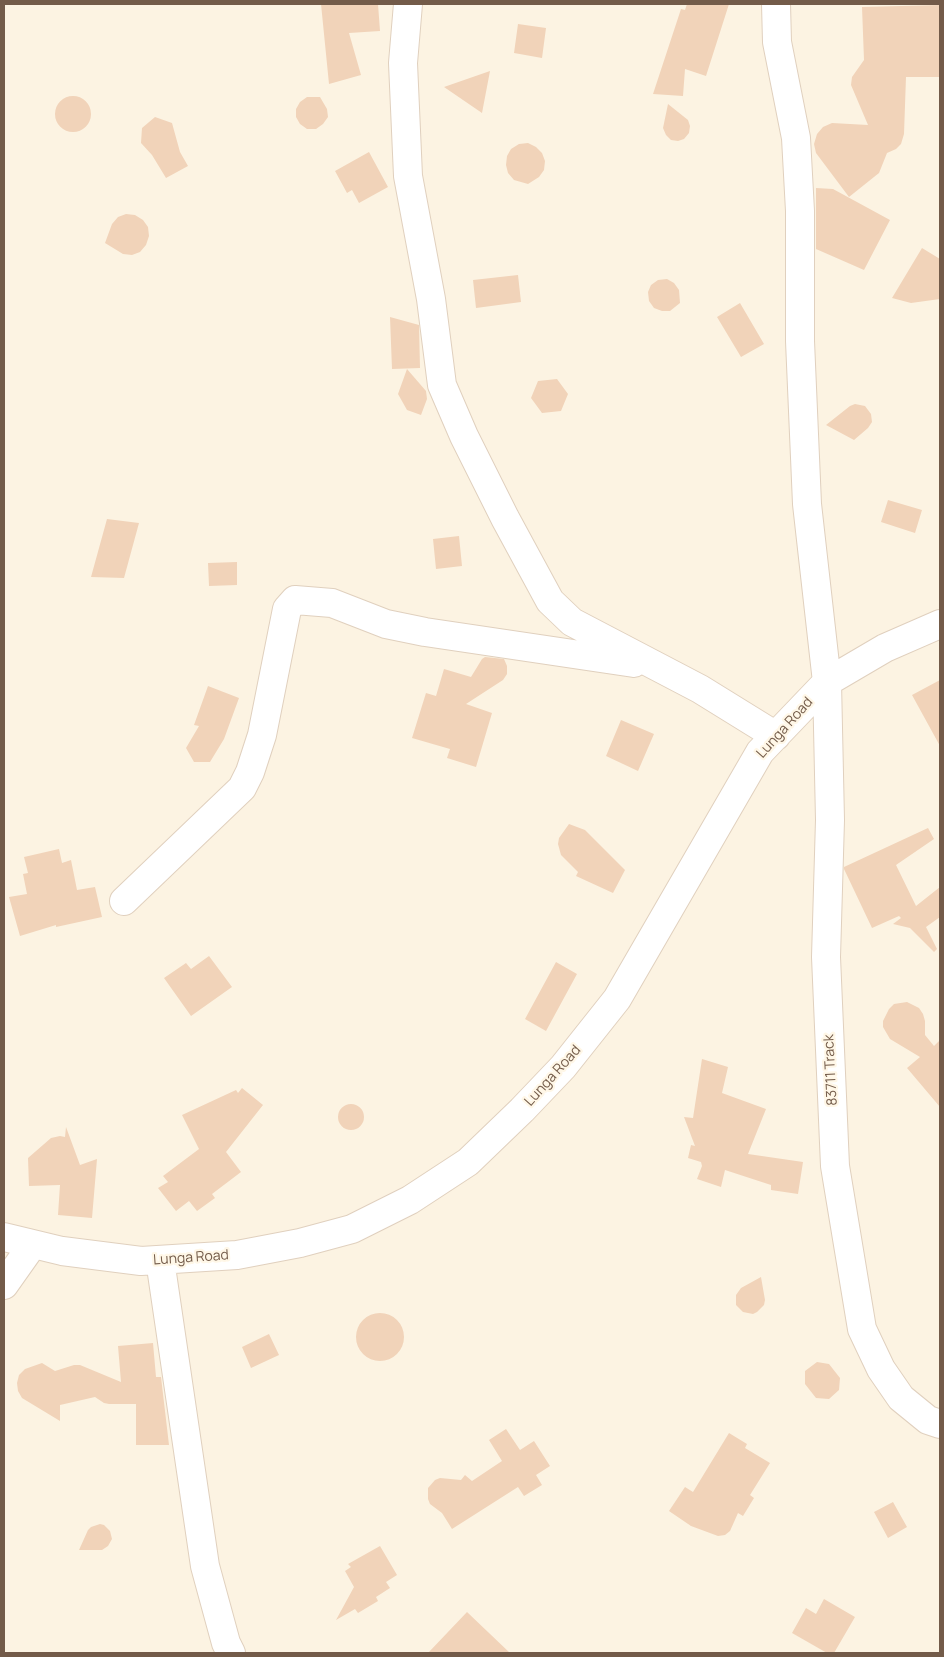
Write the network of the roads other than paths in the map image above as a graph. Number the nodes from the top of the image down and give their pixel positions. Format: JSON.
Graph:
{"nodes":[{"id":1,"x":408,"y":4,"type":"edge"},
{"id":2,"x":776,"y":4,"type":"edge"},
{"id":3,"x":940,"y":624,"type":"edge"},
{"id":4,"x":655,"y":666,"type":"junction"},
{"id":5,"x":827,"y":682,"type":"junction"},
{"id":6,"x":776,"y":736,"type":"junction"},
{"id":7,"x":124,"y":901,"type":"dead end"},
{"id":8,"x":4,"y":1237,"type":"edge"},
{"id":9,"x":33,"y":1244,"type":"junction"},
{"id":10,"x":160,"y":1260,"type":"junction"},
{"id":11,"x":4,"y":1285,"type":"edge"},
{"id":12,"x":940,"y":1424,"type":"edge"},
{"id":13,"x":231,"y":1653,"type":"edge"}],
"edges":[{"from":1,"to":4,"type":"street"},
{"from":2,"to":5,"type":"street","name":"83711 Track"},
{"from":3,"to":5,"type":"street","name":"Lunga Road"},
{"from":4,"to":6,"type":"street"},
{"from":4,"to":7,"type":"street"},
{"from":5,"to":6,"type":"street","name":"Lunga Road"},
{"from":5,"to":12,"type":"street","name":"83711 Track"},
{"from":6,"to":10,"type":"street","name":"Lunga Road"},
{"from":8,"to":9,"type":"street","name":"Lunga Road"},
{"from":9,"to":10,"type":"street","name":"Lunga Road"},
{"from":9,"to":11,"type":"street"},
{"from":10,"to":13,"type":"street"}]}
